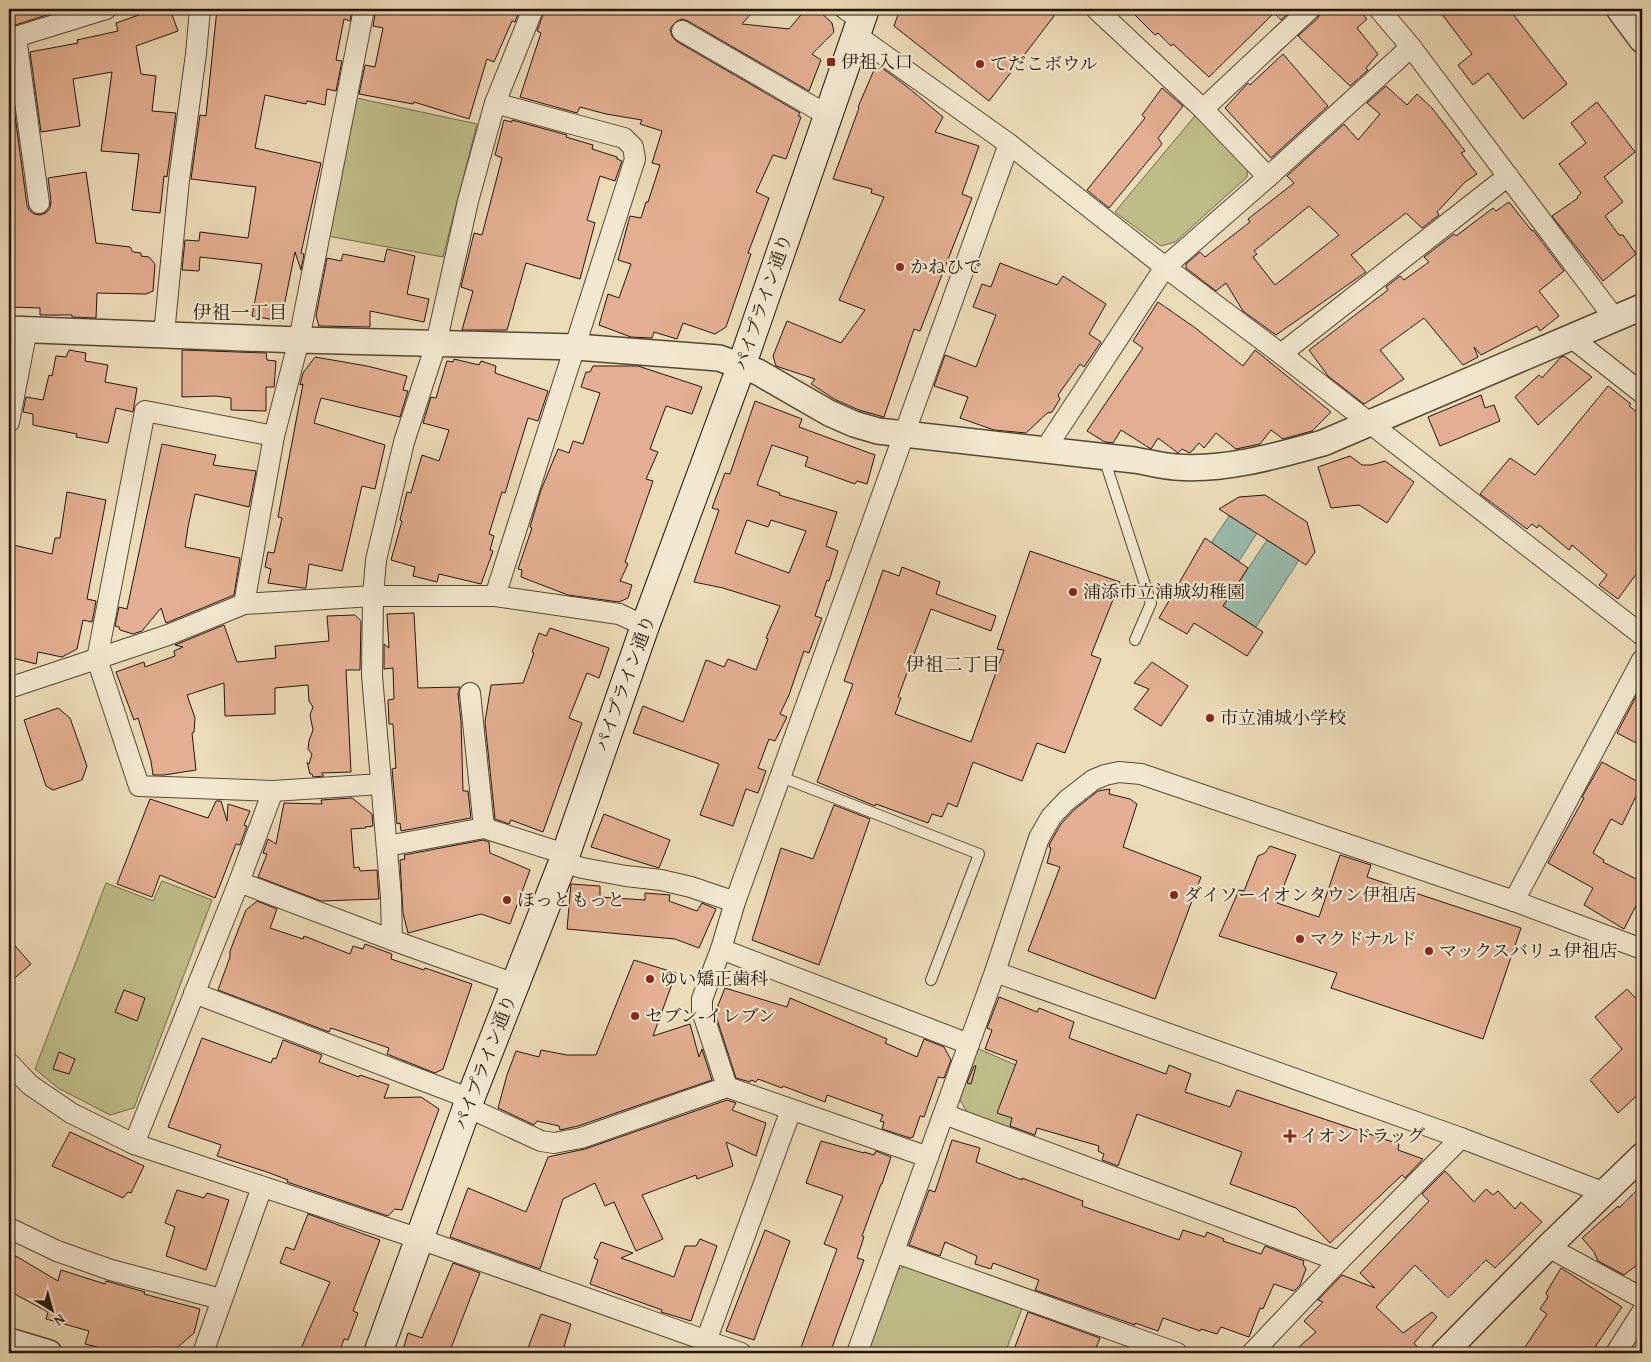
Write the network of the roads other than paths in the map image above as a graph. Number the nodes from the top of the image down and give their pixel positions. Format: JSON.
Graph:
{"nodes":[{"id":1,"x":106,"y":9,"type":"edge"},
{"id":2,"x":200,"y":9,"type":"edge"},
{"id":3,"x":364,"y":9,"type":"edge"},
{"id":4,"x":534,"y":9,"type":"edge"},
{"id":5,"x":1096,"y":9,"type":"edge"},
{"id":6,"x":1310,"y":9,"type":"edge"},
{"id":7,"x":1379,"y":9,"type":"edge"},
{"id":8,"x":1618,"y":9,"type":"edge"},
{"id":9,"x":857,"y":18,"type":"edge"},
{"id":10,"x":682,"y":31,"type":"dead end"},
{"id":11,"x":13,"y":38,"type":"edge"},
{"id":12,"x":1642,"y":40,"type":"edge"},
{"id":13,"x":1411,"y":47,"type":"junction"},
{"id":14,"x":495,"y":103,"type":"junction"},
{"id":15,"x":1204,"y":109,"type":"junction"},
{"id":16,"x":827,"y":115,"type":"junction"},
{"id":17,"x":1009,"y":144,"type":"junction"},
{"id":18,"x":1508,"y":176,"type":"junction"},
{"id":19,"x":1268,"y":177,"type":"junction"},
{"id":20,"x":39,"y":202,"type":"dead end"},
{"id":21,"x":1165,"y":267,"type":"junction"},
{"id":22,"x":1642,"y":307,"type":"edge"},
{"id":23,"x":1615,"y":319,"type":"junction"},
{"id":24,"x":18,"y":329,"type":"edge"},
{"id":25,"x":164,"y":334,"type":"junction"},
{"id":26,"x":1572,"y":338,"type":"junction"},
{"id":27,"x":299,"y":340,"type":"junction"},
{"id":28,"x":436,"y":344,"type":"junction"},
{"id":29,"x":576,"y":347,"type":"junction"},
{"id":30,"x":1281,"y":354,"type":"junction"},
{"id":31,"x":740,"y":367,"type":"junction"},
{"id":32,"x":1642,"y":393,"type":"edge"},
{"id":33,"x":9,"y":422,"type":"edge"},
{"id":34,"x":1370,"y":424,"type":"junction"},
{"id":35,"x":904,"y":434,"type":"junction"},
{"id":36,"x":274,"y":436,"type":"junction"},
{"id":37,"x":1044,"y":451,"type":"junction"},
{"id":38,"x":1104,"y":457,"type":"junction"},
{"id":39,"x":373,"y":596,"type":"junction"},
{"id":40,"x":495,"y":596,"type":"junction"},
{"id":41,"x":244,"y":604,"type":"junction"},
{"id":42,"x":646,"y":626,"type":"junction"},
{"id":43,"x":1642,"y":635,"type":"edge"},
{"id":44,"x":1135,"y":640,"type":"dead end"},
{"id":45,"x":97,"y":659,"type":"junction"},
{"id":46,"x":1642,"y":660,"type":"edge"},
{"id":47,"x":9,"y":688,"type":"edge"},
{"id":48,"x":470,"y":693,"type":"dead end"},
{"id":49,"x":781,"y":777,"type":"junction"},
{"id":50,"x":381,"y":784,"type":"junction"},
{"id":51,"x":273,"y":791,"type":"junction"},
{"id":52,"x":484,"y":828,"type":"junction"},
{"id":53,"x":387,"y":846,"type":"junction"},
{"id":54,"x":564,"y":858,"type":"junction"},
{"id":55,"x":239,"y":882,"type":"junction"},
{"id":56,"x":1514,"y":901,"type":"junction"},
{"id":57,"x":736,"y":902,"type":"junction"},
{"id":58,"x":392,"y":940,"type":"junction"},
{"id":59,"x":721,"y":949,"type":"junction"},
{"id":60,"x":1642,"y":950,"type":"edge"},
{"id":61,"x":995,"y":972,"type":"junction"},
{"id":62,"x":931,"y":980,"type":"dead end"},
{"id":63,"x":514,"y":984,"type":"junction"},
{"id":64,"x":194,"y":993,"type":"junction"},
{"id":65,"x":969,"y":1044,"type":"junction"},
{"id":66,"x":9,"y":1063,"type":"edge"},
{"id":67,"x":727,"y":1088,"type":"junction"},
{"id":68,"x":469,"y":1103,"type":"junction"},
{"id":69,"x":790,"y":1110,"type":"junction"},
{"id":70,"x":944,"y":1114,"type":"junction"},
{"id":71,"x":1461,"y":1138,"type":"junction"},
{"id":72,"x":134,"y":1144,"type":"junction"},
{"id":73,"x":1642,"y":1156,"type":"edge"},
{"id":74,"x":928,"y":1157,"type":"junction"},
{"id":75,"x":262,"y":1187,"type":"junction"},
{"id":76,"x":1605,"y":1193,"type":"junction"},
{"id":77,"x":9,"y":1228,"type":"edge"},
{"id":78,"x":420,"y":1239,"type":"junction"},
{"id":79,"x":1548,"y":1247,"type":"junction"},
{"id":80,"x":894,"y":1252,"type":"junction"},
{"id":81,"x":1339,"y":1260,"type":"junction"},
{"id":82,"x":1642,"y":1298,"type":"edge"},
{"id":83,"x":221,"y":1299,"type":"junction"},
{"id":84,"x":1642,"y":1312,"type":"edge"},
{"id":85,"x":9,"y":1341,"type":"edge"},
{"id":86,"x":706,"y":1341,"type":"junction"},
{"id":87,"x":48,"y":1353,"type":"edge"},
{"id":88,"x":203,"y":1353,"type":"edge"},
{"id":89,"x":378,"y":1353,"type":"edge"},
{"id":90,"x":741,"y":1353,"type":"edge"},
{"id":91,"x":857,"y":1353,"type":"edge"},
{"id":92,"x":1177,"y":1353,"type":"edge"},
{"id":93,"x":1252,"y":1353,"type":"edge"},
{"id":94,"x":1444,"y":1353,"type":"edge"},
{"id":95,"x":1616,"y":1353,"type":"edge"}],
"edges":[{"from":1,"to":11,"type":"street"},
{"from":2,"to":25,"type":"street"},
{"from":3,"to":27,"type":"street"},
{"from":4,"to":14,"type":"street"},
{"from":5,"to":15,"type":"street"},
{"from":6,"to":15,"type":"street"},
{"from":7,"to":13,"type":"street"},
{"from":8,"to":12,"type":"street"},
{"from":9,"to":16,"type":"main road","name":"パイプライン通り"},
{"from":9,"to":17,"type":"street"},
{"from":10,"to":16,"type":"street"},
{"from":11,"to":20,"type":"street"},
{"from":13,"to":18,"type":"street"},
{"from":13,"to":19,"type":"street"},
{"from":14,"to":28,"type":"street"},
{"from":14,"to":29,"type":"street"},
{"from":15,"to":19,"type":"street"},
{"from":16,"to":31,"type":"main road","name":"パイプライン通り"},
{"from":17,"to":21,"type":"street"},
{"from":17,"to":35,"type":"street"},
{"from":18,"to":23,"type":"street"},
{"from":18,"to":30,"type":"street"},
{"from":19,"to":21,"type":"street"},
{"from":21,"to":30,"type":"street"},
{"from":21,"to":37,"type":"street"},
{"from":22,"to":23,"type":"street"},
{"from":23,"to":26,"type":"street"},
{"from":24,"to":25,"type":"street"},
{"from":24,"to":33,"type":"street"},
{"from":25,"to":27,"type":"street"},
{"from":26,"to":32,"type":"street"},
{"from":26,"to":34,"type":"street"},
{"from":27,"to":28,"type":"street"},
{"from":27,"to":36,"type":"street"},
{"from":28,"to":29,"type":"street"},
{"from":28,"to":39,"type":"street"},
{"from":29,"to":31,"type":"street"},
{"from":29,"to":40,"type":"street"},
{"from":30,"to":34,"type":"street"},
{"from":31,"to":35,"type":"street"},
{"from":31,"to":42,"type":"main road","name":"パイプライン通り"},
{"from":34,"to":38,"type":"street"},
{"from":34,"to":43,"type":"street"},
{"from":35,"to":37,"type":"street"},
{"from":35,"to":49,"type":"street"},
{"from":36,"to":41,"type":"street"},
{"from":36,"to":45,"type":"street"},
{"from":37,"to":38,"type":"street"},
{"from":38,"to":44,"type":"lane"},
{"from":39,"to":40,"type":"street"},
{"from":39,"to":41,"type":"street"},
{"from":39,"to":50,"type":"street"},
{"from":40,"to":42,"type":"street"},
{"from":41,"to":45,"type":"street"},
{"from":42,"to":54,"type":"main road","name":"パイプライン通り"},
{"from":45,"to":47,"type":"street"},
{"from":45,"to":51,"type":"street"},
{"from":46,"to":56,"type":"street"},
{"from":48,"to":52,"type":"street"},
{"from":49,"to":57,"type":"street"},
{"from":49,"to":62,"type":"lane"},
{"from":50,"to":51,"type":"street"},
{"from":50,"to":53,"type":"street"},
{"from":51,"to":55,"type":"street"},
{"from":52,"to":53,"type":"street"},
{"from":52,"to":54,"type":"street"},
{"from":53,"to":58,"type":"street"},
{"from":54,"to":57,"type":"street"},
{"from":54,"to":63,"type":"main road","name":"パイプライン通り"},
{"from":55,"to":58,"type":"street"},
{"from":55,"to":64,"type":"street"},
{"from":56,"to":60,"type":"street"},
{"from":56,"to":61,"type":"street"},
{"from":57,"to":59,"type":"street"},
{"from":58,"to":63,"type":"street"},
{"from":59,"to":65,"type":"street"},
{"from":59,"to":67,"type":"street"},
{"from":61,"to":65,"type":"street"},
{"from":61,"to":71,"type":"street"},
{"from":63,"to":68,"type":"main road","name":"パイプライン通り"},
{"from":64,"to":68,"type":"street"},
{"from":64,"to":72,"type":"street"},
{"from":65,"to":70,"type":"street"},
{"from":66,"to":72,"type":"street"},
{"from":67,"to":68,"type":"street"},
{"from":67,"to":69,"type":"street"},
{"from":68,"to":78,"type":"main road","name":"パイプライン通り"},
{"from":69,"to":74,"type":"street"},
{"from":69,"to":86,"type":"street"},
{"from":70,"to":74,"type":"street"},
{"from":70,"to":81,"type":"street"},
{"from":71,"to":76,"type":"street"},
{"from":71,"to":81,"type":"street"},
{"from":72,"to":75,"type":"street"},
{"from":73,"to":76,"type":"street"},
{"from":74,"to":80,"type":"street"},
{"from":75,"to":78,"type":"street"},
{"from":75,"to":83,"type":"street"},
{"from":76,"to":79,"type":"street"},
{"from":77,"to":83,"type":"street"},
{"from":78,"to":86,"type":"street"},
{"from":78,"to":89,"type":"main road","name":"パイプライン通り"},
{"from":79,"to":82,"type":"street"},
{"from":79,"to":94,"type":"street"},
{"from":80,"to":91,"type":"street"},
{"from":80,"to":92,"type":"street"},
{"from":81,"to":93,"type":"street"},
{"from":83,"to":88,"type":"street"},
{"from":84,"to":95,"type":"street"},
{"from":85,"to":87,"type":"street"},
{"from":86,"to":90,"type":"street"}]}
